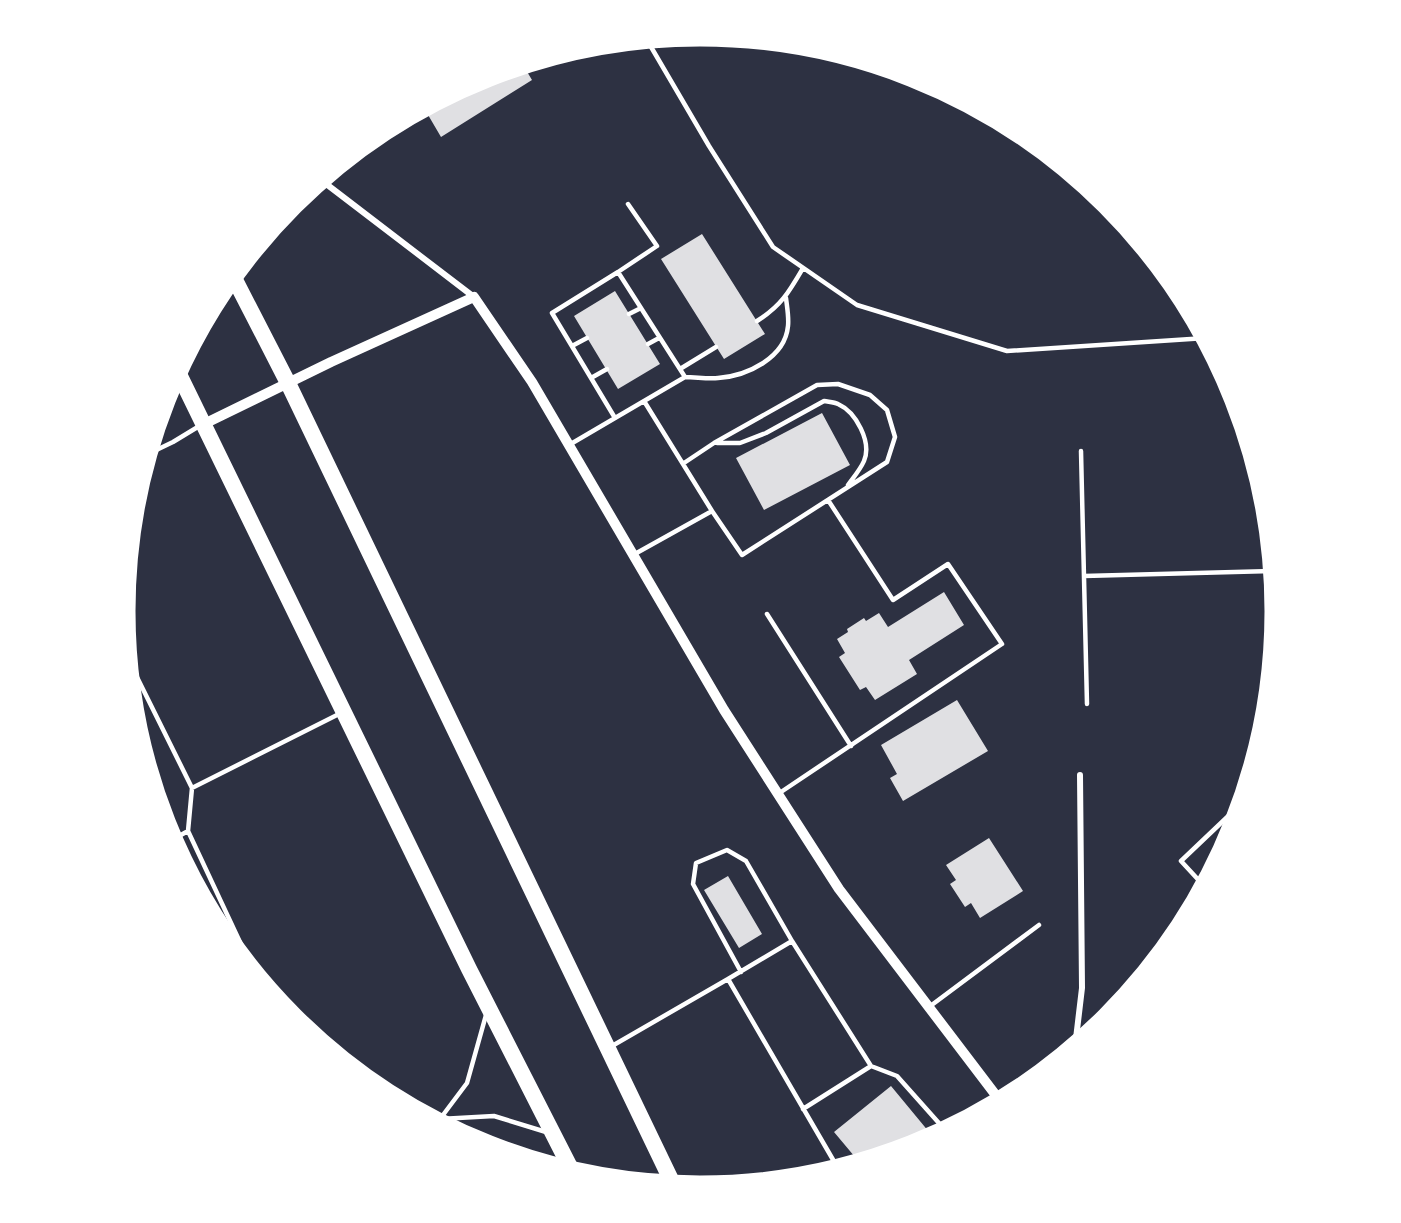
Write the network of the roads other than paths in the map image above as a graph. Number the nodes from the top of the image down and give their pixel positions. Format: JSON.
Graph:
{"nodes":[{"id":1,"x":651,"y":47,"type":"edge"},
{"id":2,"x":328,"y":185,"type":"edge"},
{"id":3,"x":628,"y":204,"type":"dead end"},
{"id":4,"x":803,"y":268,"type":"junction"},
{"id":5,"x":618,"y":272,"type":"junction"},
{"id":6,"x":238,"y":285,"type":"edge"},
{"id":7,"x":474,"y":297,"type":"junction"},
{"id":8,"x":786,"y":298,"type":"junction"},
{"id":9,"x":641,"y":308,"type":"junction"},
{"id":10,"x":629,"y":314,"type":"dead end"},
{"id":11,"x":757,"y":321,"type":"dead end"},
{"id":12,"x":587,"y":338,"type":"dead end"},
{"id":13,"x":659,"y":338,"type":"junction"},
{"id":14,"x":1197,"y":339,"type":"edge"},
{"id":15,"x":648,"y":344,"type":"dead end"},
{"id":16,"x":572,"y":346,"type":"junction"},
{"id":17,"x":716,"y":347,"type":"dead end"},
{"id":18,"x":607,"y":369,"type":"dead end"},
{"id":19,"x":680,"y":369,"type":"junction"},
{"id":20,"x":685,"y":376,"type":"junction"},
{"id":21,"x":591,"y":378,"type":"junction"},
{"id":22,"x":183,"y":382,"type":"edge"},
{"id":23,"x":288,"y":383,"type":"junction"},
{"id":24,"x":644,"y":401,"type":"junction"},
{"id":25,"x":615,"y":418,"type":"junction"},
{"id":26,"x":204,"y":424,"type":"junction"},
{"id":27,"x":714,"y":443,"type":"junction"},
{"id":28,"x":569,"y":445,"type":"junction"},
{"id":29,"x":158,"y":449,"type":"edge"},
{"id":30,"x":1081,"y":452,"type":"dead end"},
{"id":31,"x":684,"y":463,"type":"junction"},
{"id":32,"x":847,"y":488,"type":"junction"},
{"id":33,"x":828,"y":500,"type":"junction"},
{"id":34,"x":712,"y":511,"type":"junction"},
{"id":35,"x":633,"y":555,"type":"junction"},
{"id":36,"x":1266,"y":571,"type":"edge"},
{"id":37,"x":1084,"y":576,"type":"junction"},
{"id":38,"x":767,"y":614,"type":"dead end"},
{"id":39,"x":138,"y":680,"type":"edge"},
{"id":40,"x":1087,"y":704,"type":"dead end"},
{"id":41,"x":343,"y":712,"type":"junction"},
{"id":42,"x":851,"y":746,"type":"junction"},
{"id":43,"x":1080,"y":775,"type":"dead end"},
{"id":44,"x":192,"y":788,"type":"junction"},
{"id":45,"x":778,"y":794,"type":"junction"},
{"id":46,"x":1229,"y":816,"type":"edge"},
{"id":47,"x":188,"y":831,"type":"junction"},
{"id":48,"x":180,"y":835,"type":"edge"},
{"id":49,"x":1199,"y":881,"type":"edge"},
{"id":50,"x":1039,"y":925,"type":"dead end"},
{"id":51,"x":239,"y":939,"type":"edge"},
{"id":52,"x":792,"y":941,"type":"junction"},
{"id":53,"x":741,"y":972,"type":"junction"},
{"id":54,"x":728,"y":979,"type":"junction"},
{"id":55,"x":489,"y":1006,"type":"junction"},
{"id":56,"x":929,"y":1007,"type":"junction"},
{"id":57,"x":1076,"y":1035,"type":"edge"},
{"id":58,"x":608,"y":1049,"type":"junction"},
{"id":59,"x":871,"y":1066,"type":"junction"},
{"id":60,"x":996,"y":1095,"type":"edge"},
{"id":61,"x":803,"y":1109,"type":"junction"},
{"id":62,"x":442,"y":1115,"type":"edge"},
{"id":63,"x":449,"y":1119,"type":"edge"},
{"id":64,"x":940,"y":1125,"type":"edge"},
{"id":65,"x":554,"y":1136,"type":"junction"},
{"id":66,"x":567,"y":1162,"type":"edge"},
{"id":67,"x":834,"y":1162,"type":"edge"},
{"id":68,"x":670,"y":1177,"type":"edge"}],
"edges":[{"from":1,"to":4,"type":"lane"},
{"from":2,"to":7,"type":"street"},
{"from":3,"to":5,"type":"lane"},
{"from":4,"to":8,"type":"lane"},
{"from":4,"to":14,"type":"lane"},
{"from":5,"to":9,"type":"lane"},
{"from":5,"to":16,"type":"lane"},
{"from":6,"to":23,"type":"highway"},
{"from":7,"to":23,"type":"street"},
{"from":7,"to":28,"type":"street"},
{"from":8,"to":11,"type":"lane"},
{"from":8,"to":20,"type":"lane"},
{"from":9,"to":10,"type":"lane"},
{"from":9,"to":13,"type":"lane"},
{"from":12,"to":16,"type":"lane"},
{"from":13,"to":15,"type":"lane"},
{"from":13,"to":19,"type":"lane"},
{"from":16,"to":21,"type":"lane"},
{"from":17,"to":19,"type":"lane"},
{"from":18,"to":21,"type":"lane"},
{"from":19,"to":20,"type":"lane"},
{"from":20,"to":24,"type":"lane"},
{"from":21,"to":25,"type":"lane"},
{"from":22,"to":26,"type":"highway"},
{"from":23,"to":26,"type":"street"},
{"from":23,"to":58,"type":"highway"},
{"from":24,"to":25,"type":"lane"},
{"from":24,"to":31,"type":"lane"},
{"from":25,"to":28,"type":"lane"},
{"from":26,"to":29,"type":"lane"},
{"from":26,"to":41,"type":"highway"},
{"from":27,"to":31,"type":"lane"},
{"from":27,"to":32,"type":"lane"},
{"from":27,"to":32,"type":"lane"},
{"from":28,"to":35,"type":"street"},
{"from":30,"to":37,"type":"lane"},
{"from":31,"to":34,"type":"lane"},
{"from":32,"to":33,"type":"lane"},
{"from":33,"to":34,"type":"lane"},
{"from":33,"to":42,"type":"lane"},
{"from":34,"to":35,"type":"lane"},
{"from":35,"to":45,"type":"street"},
{"from":36,"to":37,"type":"lane"},
{"from":37,"to":40,"type":"lane"},
{"from":38,"to":42,"type":"lane"},
{"from":39,"to":44,"type":"lane"},
{"from":41,"to":44,"type":"lane"},
{"from":41,"to":55,"type":"highway"},
{"from":42,"to":45,"type":"lane"},
{"from":43,"to":57,"type":"street"},
{"from":44,"to":47,"type":"lane"},
{"from":45,"to":56,"type":"street"},
{"from":46,"to":49,"type":"lane"},
{"from":47,"to":48,"type":"lane"},
{"from":47,"to":51,"type":"lane"},
{"from":50,"to":56,"type":"lane"},
{"from":52,"to":53,"type":"lane"},
{"from":52,"to":53,"type":"lane"},
{"from":52,"to":59,"type":"lane"},
{"from":53,"to":54,"type":"lane"},
{"from":54,"to":58,"type":"lane"},
{"from":54,"to":61,"type":"lane"},
{"from":55,"to":62,"type":"lane"},
{"from":55,"to":65,"type":"highway"},
{"from":56,"to":60,"type":"street"},
{"from":58,"to":68,"type":"highway"},
{"from":59,"to":61,"type":"lane"},
{"from":59,"to":64,"type":"lane"},
{"from":61,"to":67,"type":"lane"},
{"from":63,"to":65,"type":"lane"},
{"from":65,"to":66,"type":"highway"}]}
